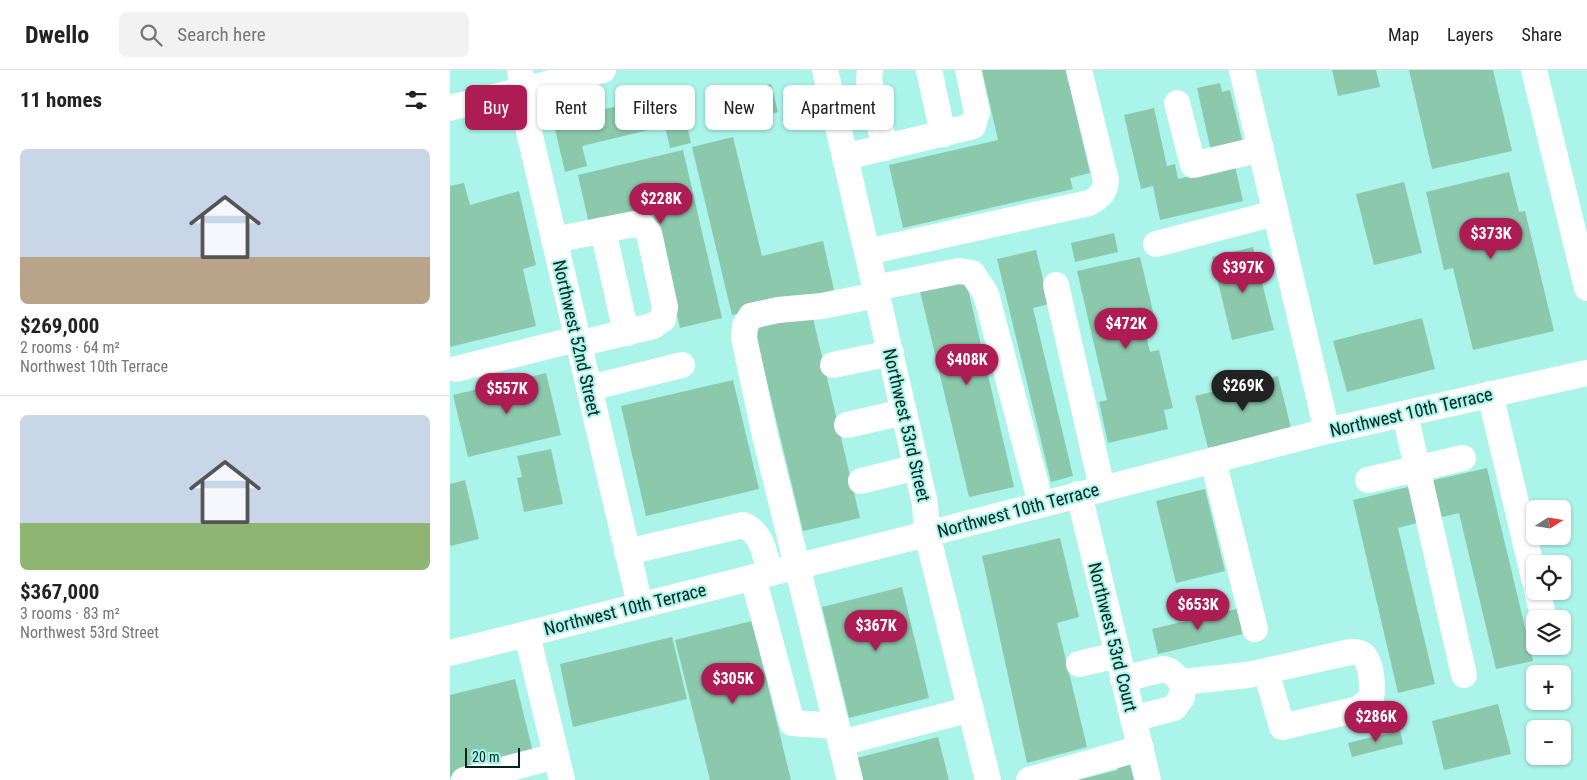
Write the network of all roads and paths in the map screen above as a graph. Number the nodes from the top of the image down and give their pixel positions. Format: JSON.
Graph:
{"nodes":[{"id":1,"x":603,"y":70,"type":"edge"},
{"id":2,"x":825,"y":70,"type":"edge"},
{"id":3,"x":870,"y":70,"type":"edge"},
{"id":4,"x":928,"y":70,"type":"edge"},
{"id":5,"x":968,"y":70,"type":"edge"},
{"id":6,"x":1079,"y":70,"type":"edge"},
{"id":7,"x":1242,"y":70,"type":"edge"},
{"id":8,"x":1534,"y":70,"type":"edge"},
{"id":9,"x":522,"y":80,"type":"edge"},
{"id":10,"x":1178,"y":103,"type":"dead end"},
{"id":11,"x":450,"y":108,"type":"edge"},
{"id":12,"x":943,"y":134,"type":"junction"},
{"id":13,"x":885,"y":148,"type":"junction"},
{"id":14,"x":1261,"y":149,"type":"junction"},
{"id":15,"x":845,"y":157,"type":"junction"},
{"id":16,"x":1276,"y":213,"type":"junction"},
{"id":17,"x":603,"y":230,"type":"junction"},
{"id":18,"x":554,"y":240,"type":"junction"},
{"id":19,"x":1156,"y":244,"type":"dead end"},
{"id":20,"x":867,"y":252,"type":"junction"},
{"id":21,"x":1056,"y":285,"type":"dead end"},
{"id":22,"x":1587,"y":288,"type":"edge"},
{"id":23,"x":876,"y":292,"type":"junction"},
{"id":24,"x":626,"y":332,"type":"junction"},
{"id":25,"x":578,"y":342,"type":"junction"},
{"id":26,"x":891,"y":353,"type":"junction"},
{"id":27,"x":682,"y":365,"type":"dead end"},
{"id":28,"x":833,"y":365,"type":"dead end"},
{"id":29,"x":456,"y":370,"type":"dead end"},
{"id":30,"x":1587,"y":373,"type":"edge"},
{"id":31,"x":589,"y":388,"type":"junction"},
{"id":32,"x":1490,"y":394,"type":"junction"},
{"id":33,"x":904,"y":412,"type":"junction"},
{"id":34,"x":1405,"y":414,"type":"junction"},
{"id":35,"x":847,"y":424,"type":"dead end"},
{"id":36,"x":1327,"y":431,"type":"junction"},
{"id":37,"x":1462,"y":458,"type":"dead end"},
{"id":38,"x":1213,"y":460,"type":"junction"},
{"id":39,"x":917,"y":467,"type":"junction"},
{"id":40,"x":1417,"y":469,"type":"junction"},
{"id":41,"x":861,"y":480,"type":"dead end"},
{"id":42,"x":1368,"y":480,"type":"dead end"},
{"id":43,"x":1090,"y":491,"type":"junction"},
{"id":44,"x":1041,"y":504,"type":"junction"},
{"id":45,"x":927,"y":534,"type":"junction"},
{"id":46,"x":627,"y":552,"type":"junction"},
{"id":47,"x":1529,"y":555,"type":"edge"},
{"id":48,"x":798,"y":566,"type":"junction"},
{"id":49,"x":762,"y":575,"type":"junction"},
{"id":50,"x":640,"y":605,"type":"junction"},
{"id":51,"x":1255,"y":630,"type":"dead end"},
{"id":52,"x":527,"y":634,"type":"junction"},
{"id":53,"x":450,"y":653,"type":"edge"},
{"id":54,"x":1079,"y":664,"type":"dead end"},
{"id":55,"x":1120,"y":667,"type":"junction"},
{"id":56,"x":1266,"y":671,"type":"dead end"},
{"id":57,"x":1464,"y":675,"type":"dead end"},
{"id":58,"x":1182,"y":682,"type":"junction"},
{"id":59,"x":971,"y":709,"type":"junction"},
{"id":60,"x":1133,"y":719,"type":"junction"},
{"id":61,"x":839,"y":735,"type":"junction"},
{"id":62,"x":1141,"y":748,"type":"junction"},
{"id":63,"x":559,"y":768,"type":"edge"},
{"id":64,"x":464,"y":780,"type":"edge"},
{"id":65,"x":850,"y":780,"type":"edge"},
{"id":66,"x":988,"y":780,"type":"edge"},
{"id":67,"x":1029,"y":780,"type":"edge"},
{"id":68,"x":1148,"y":780,"type":"edge"}],
"edges":[{"from":1,"to":9,"type":"street"},
{"from":2,"to":15,"type":"street","name":"Northwest 53rd Street"},
{"from":3,"to":13,"type":"street"},
{"from":4,"to":12,"type":"street"},
{"from":5,"to":12,"type":"street"},
{"from":6,"to":20,"type":"street"},
{"from":7,"to":14,"type":"street"},
{"from":8,"to":22,"type":"street"},
{"from":9,"to":11,"type":"street"},
{"from":9,"to":18,"type":"street","name":"Northwest 52nd Street"},
{"from":10,"to":14,"type":"street"},
{"from":12,"to":13,"type":"street"},
{"from":13,"to":15,"type":"street"},
{"from":14,"to":16,"type":"street"},
{"from":15,"to":20,"type":"street","name":"Northwest 53rd Street"},
{"from":16,"to":19,"type":"street"},
{"from":16,"to":36,"type":"street"},
{"from":17,"to":18,"type":"street"},
{"from":17,"to":24,"type":"street"},
{"from":17,"to":24,"type":"street"},
{"from":18,"to":25,"type":"street","name":"Northwest 52nd Street"},
{"from":20,"to":23,"type":"street","name":"Northwest 53rd Street"},
{"from":21,"to":43,"type":"street","name":"Northwest 53rd Court"},
{"from":23,"to":26,"type":"street","name":"Northwest 53rd Street"},
{"from":23,"to":44,"type":"street"},
{"from":23,"to":48,"type":"street"},
{"from":24,"to":25,"type":"street"},
{"from":25,"to":29,"type":"street"},
{"from":25,"to":31,"type":"street","name":"Northwest 52nd Street"},
{"from":26,"to":28,"type":"street"},
{"from":26,"to":33,"type":"street","name":"Northwest 53rd Street"},
{"from":27,"to":31,"type":"street"},
{"from":30,"to":32,"type":"street","name":"Northwest 10th Terrace"},
{"from":31,"to":46,"type":"street","name":"Northwest 52nd Street"},
{"from":32,"to":34,"type":"street","name":"Northwest 10th Terrace"},
{"from":32,"to":47,"type":"street"},
{"from":33,"to":35,"type":"street"},
{"from":33,"to":39,"type":"street","name":"Northwest 53rd Street"},
{"from":34,"to":36,"type":"street","name":"Northwest 10th Terrace"},
{"from":34,"to":40,"type":"street"},
{"from":36,"to":38,"type":"street","name":"Northwest 10th Terrace"},
{"from":37,"to":40,"type":"street"},
{"from":38,"to":43,"type":"street","name":"Northwest 10th Terrace"},
{"from":38,"to":51,"type":"street"},
{"from":39,"to":41,"type":"street"},
{"from":39,"to":45,"type":"street","name":"Northwest 53rd Street"},
{"from":40,"to":42,"type":"street"},
{"from":40,"to":57,"type":"street"},
{"from":43,"to":44,"type":"street","name":"Northwest 10th Terrace"},
{"from":43,"to":55,"type":"street","name":"Northwest 53rd Court"},
{"from":44,"to":45,"type":"street","name":"Northwest 10th Terrace"},
{"from":45,"to":48,"type":"street","name":"Northwest 10th Terrace"},
{"from":45,"to":59,"type":"street","name":"Northwest 53rd Street"},
{"from":46,"to":49,"type":"street"},
{"from":46,"to":50,"type":"street","name":"Northwest 52nd Street"},
{"from":48,"to":49,"type":"street","name":"Northwest 10th Terrace"},
{"from":48,"to":61,"type":"street"},
{"from":49,"to":50,"type":"street","name":"Northwest 10th Terrace"},
{"from":49,"to":61,"type":"street"},
{"from":50,"to":52,"type":"street","name":"Northwest 10th Terrace"},
{"from":52,"to":53,"type":"street","name":"Northwest 10th Terrace"},
{"from":52,"to":63,"type":"street"},
{"from":54,"to":55,"type":"street"},
{"from":55,"to":58,"type":"street"},
{"from":55,"to":60,"type":"street","name":"Northwest 53rd Court"},
{"from":56,"to":58,"type":"street"},
{"from":58,"to":60,"type":"street"},
{"from":59,"to":61,"type":"street"},
{"from":59,"to":66,"type":"street","name":"Northwest 53rd Street"},
{"from":60,"to":62,"type":"street","name":"Northwest 53rd Court"},
{"from":61,"to":65,"type":"street"},
{"from":62,"to":67,"type":"street"},
{"from":62,"to":68,"type":"street","name":"Northwest 53rd Court"},
{"from":63,"to":64,"type":"street"}]}
